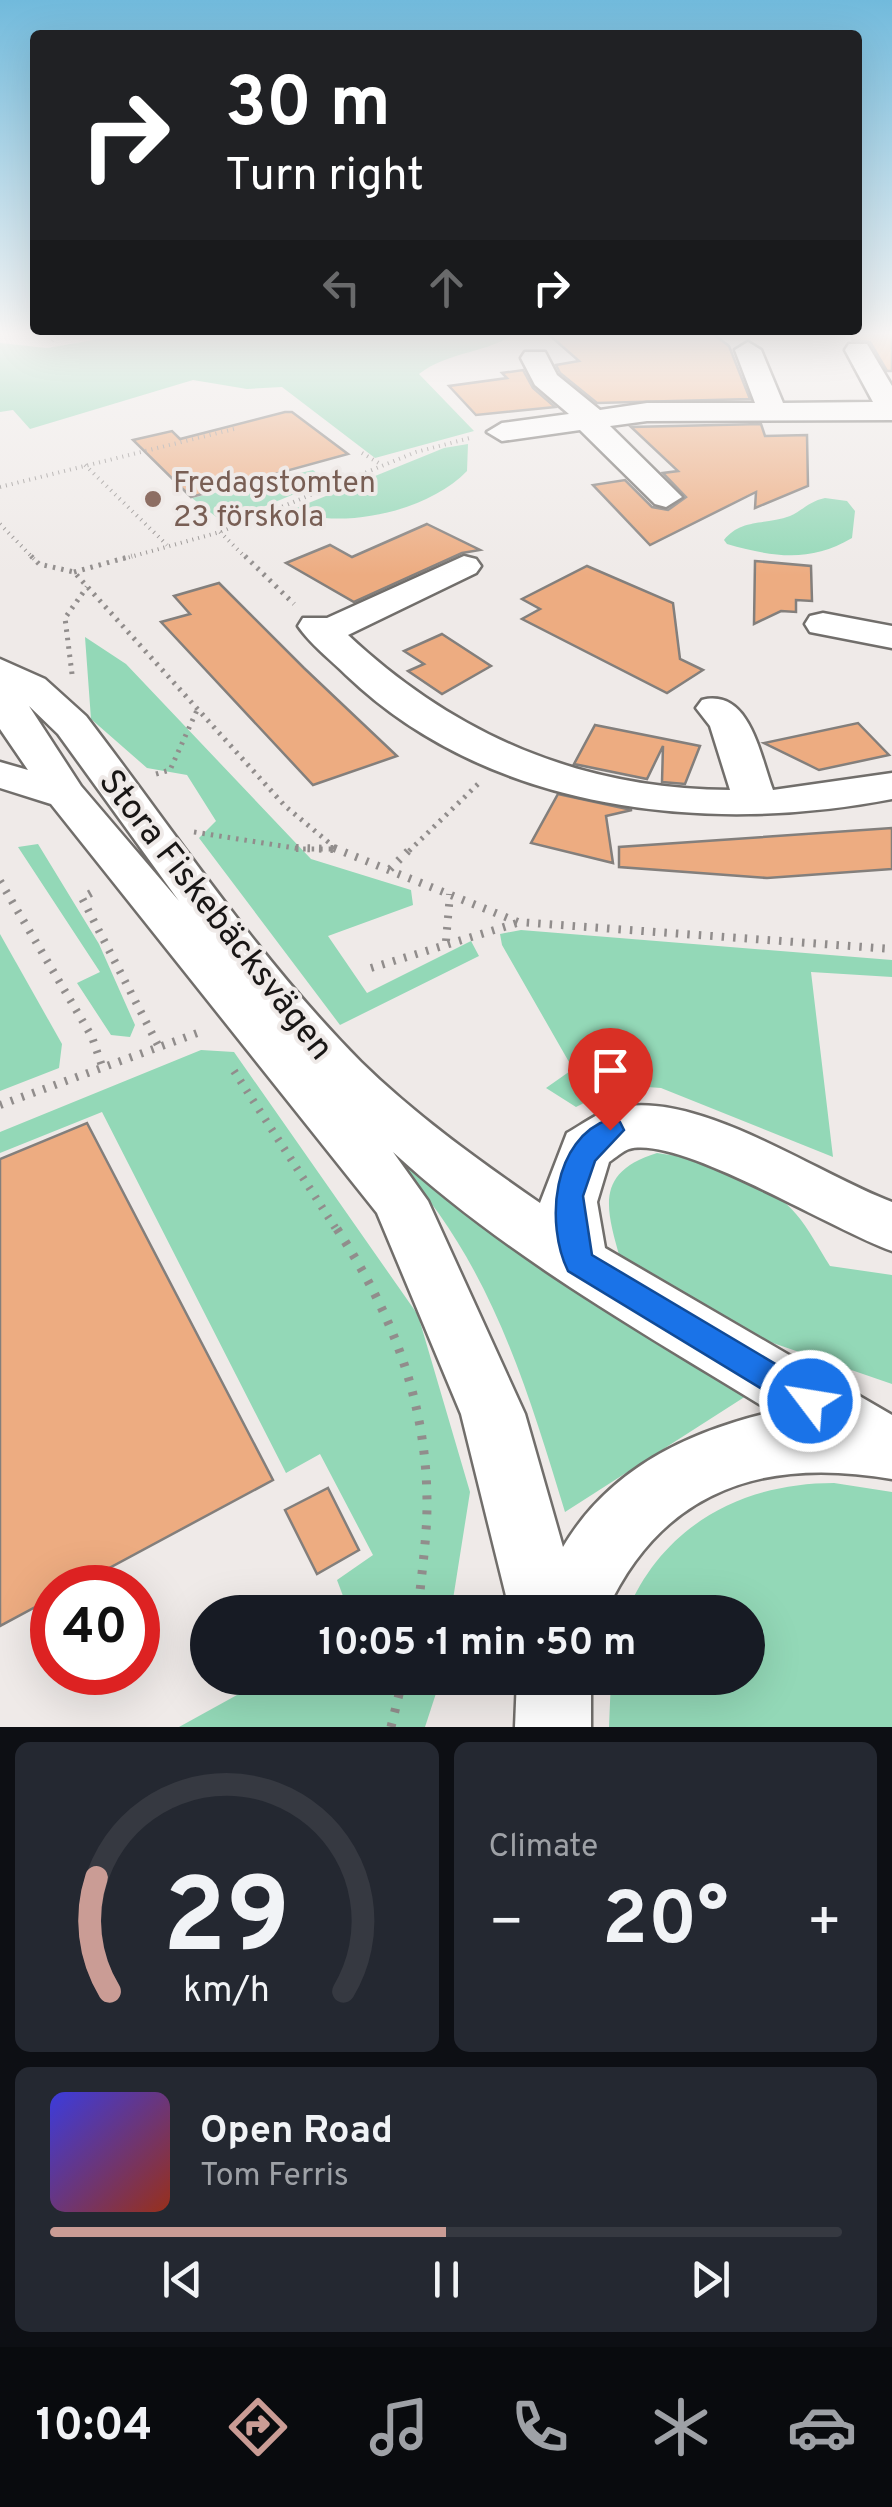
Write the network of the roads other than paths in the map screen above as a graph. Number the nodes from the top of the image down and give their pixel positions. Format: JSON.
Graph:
{"nodes":[{"id":1,"x":584,"y":414,"type":"edge"},
{"id":2,"x":640,"y":414,"type":"edge"},
{"id":3,"x":589,"y":418,"type":"junction"},
{"id":4,"x":502,"y":432,"type":"road end"},
{"id":5,"x":666,"y":497,"type":"dead end"},
{"id":6,"x":464,"y":566,"type":"dead end"},
{"id":7,"x":823,"y":624,"type":"dead end"},
{"id":8,"x":892,"y":637,"type":"edge"},
{"id":9,"x":0,"y":670,"type":"edge"},
{"id":10,"x":0,"y":684,"type":"edge"},
{"id":11,"x":716,"y":708,"type":"dead end"},
{"id":12,"x":0,"y":774,"type":"edge"},
{"id":13,"x":892,"y":786,"type":"edge"},
{"id":14,"x":66,"y":796,"type":"junction"},
{"id":15,"x":756,"y":804,"type":"junction"},
{"id":16,"x":892,"y":1227,"type":"edge"},
{"id":17,"x":578,"y":1262,"type":"junction"},
{"id":18,"x":891,"y":1449,"type":"edge"},
{"id":19,"x":541,"y":1595,"type":"edge"},
{"id":20,"x":577,"y":1595,"type":"edge"}],
"edges":[{"from":1,"to":3,"type":"street"},
{"from":2,"to":3,"type":"street"},
{"from":3,"to":4,"type":"street"},
{"from":3,"to":5,"type":"street"},
{"from":6,"to":15,"type":"street"},
{"from":7,"to":8,"type":"street"},
{"from":9,"to":17,"type":"street","name":"Stora Fiskebäcksvägen"},
{"from":10,"to":14,"type":"street","name":"Stora Fiskebäcksvägen"},
{"from":11,"to":15,"type":"street"},
{"from":12,"to":14,"type":"street"},
{"from":13,"to":15,"type":"street"},
{"from":14,"to":19,"type":"street","name":"Stora Fiskebäcksvägen"},
{"from":16,"to":17,"type":"street"},
{"from":17,"to":18,"type":"street","name":"Stora Fiskebäcksvägen"},
{"from":18,"to":20,"type":"street"}]}
